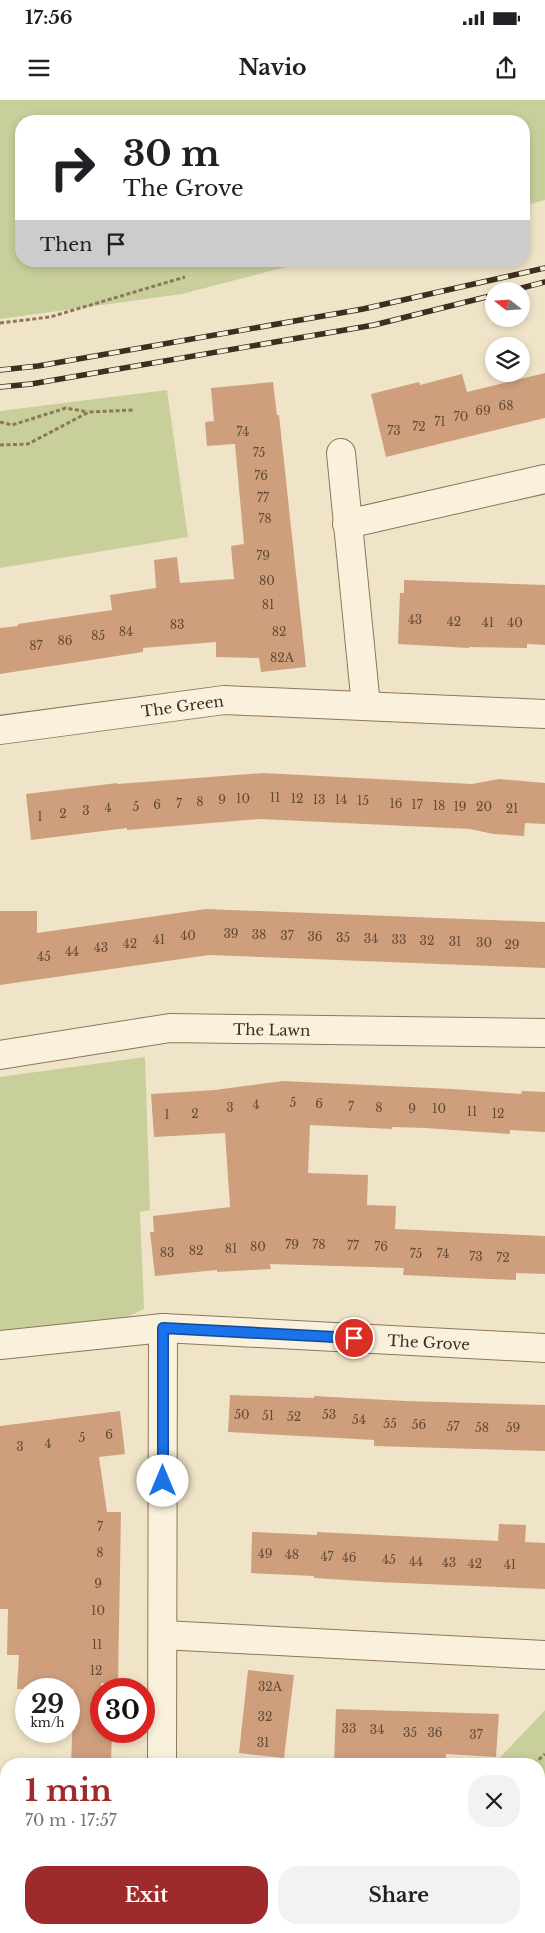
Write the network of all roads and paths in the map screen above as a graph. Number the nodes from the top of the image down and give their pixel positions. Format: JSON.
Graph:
{"nodes":[{"id":1,"x":185,"y":277,"type":"dead end"},
{"id":2,"x":0,"y":323,"type":"edge"},
{"id":3,"x":134,"y":410,"type":"dead end"},
{"id":4,"x":90,"y":412,"type":"junction"},
{"id":5,"x":0,"y":422,"type":"edge"},
{"id":6,"x":0,"y":446,"type":"edge"},
{"id":7,"x":341,"y":453,"type":"dead end"},
{"id":8,"x":545,"y":479,"type":"edge"},
{"id":9,"x":347,"y":524,"type":"junction"},
{"id":10,"x":366,"y":706,"type":"junction"},
{"id":11,"x":545,"y":714,"type":"edge"},
{"id":12,"x":0,"y":730,"type":"edge"},
{"id":13,"x":545,"y":1033,"type":"edge"},
{"id":14,"x":0,"y":1055,"type":"edge"},
{"id":15,"x":163,"y":1328,"type":"junction"},
{"id":16,"x":0,"y":1345,"type":"edge"},
{"id":17,"x":545,"y":1348,"type":"edge"},
{"id":18,"x":163,"y":1635,"type":"junction"},
{"id":19,"x":544,"y":1655,"type":"dead end"},
{"id":20,"x":162,"y":1758,"type":"edge"}],
"edges":[{"from":1,"to":2,"type":"path"},
{"from":3,"to":4,"type":"path"},
{"from":4,"to":5,"type":"path"},
{"from":4,"to":6,"type":"path"},
{"from":7,"to":9,"type":"street"},
{"from":8,"to":9,"type":"street"},
{"from":9,"to":10,"type":"street"},
{"from":10,"to":11,"type":"street","name":"The Green"},
{"from":10,"to":12,"type":"street","name":"The Green"},
{"from":13,"to":14,"type":"street","name":"The Lawn"},
{"from":15,"to":16,"type":"street","name":"The Grove"},
{"from":15,"to":17,"type":"street","name":"The Grove"},
{"from":15,"to":18,"type":"street"},
{"from":18,"to":19,"type":"street"},
{"from":18,"to":20,"type":"street"}]}
